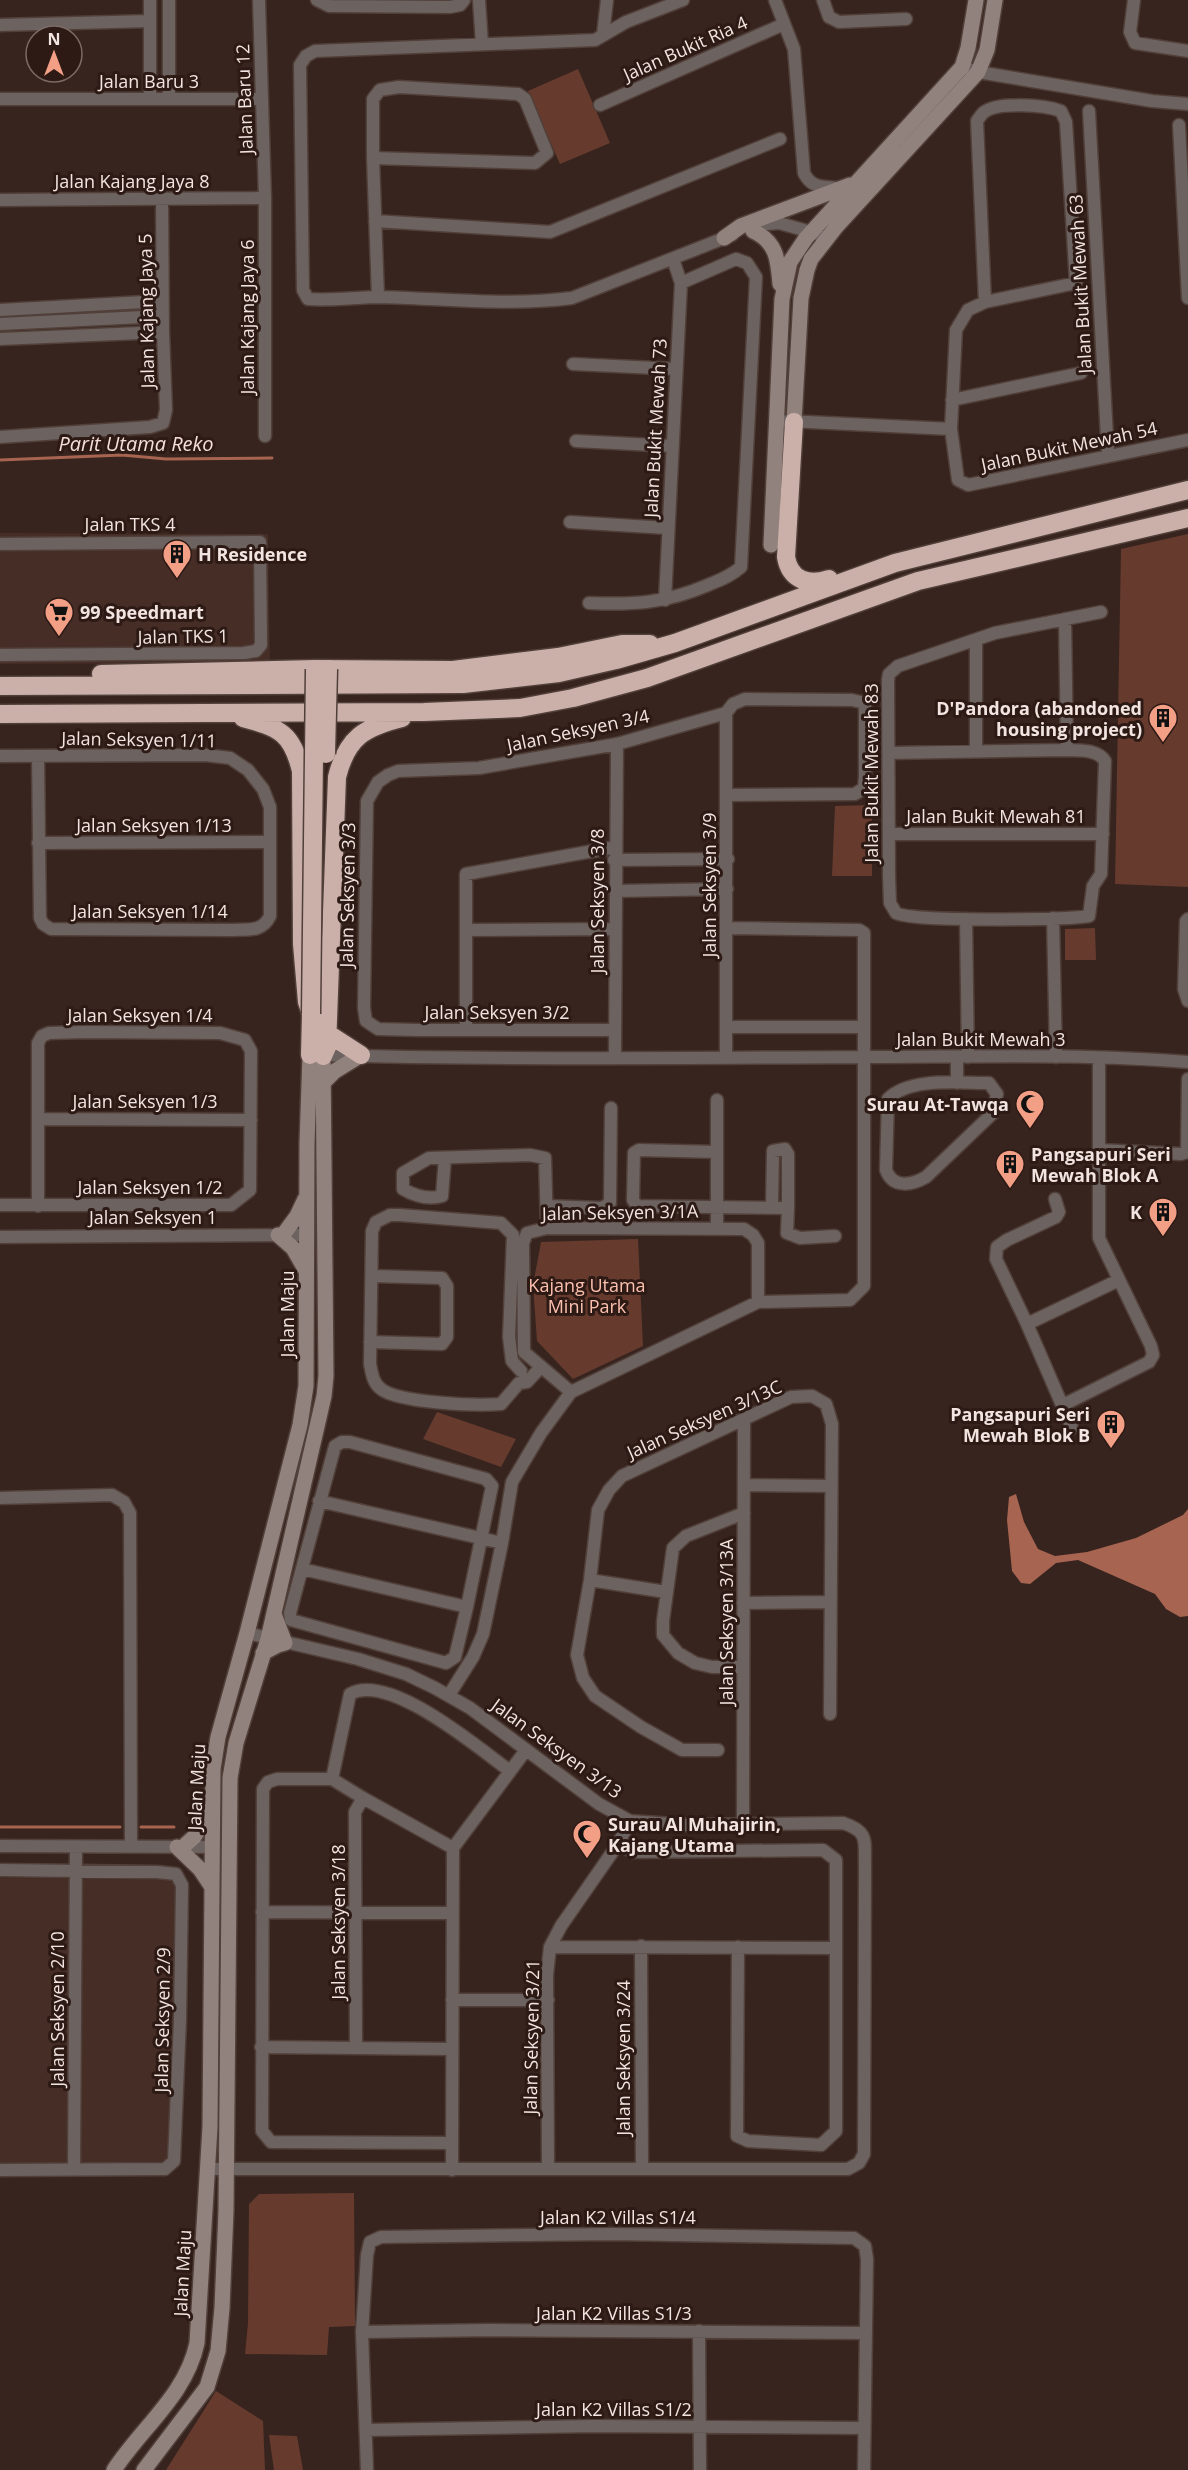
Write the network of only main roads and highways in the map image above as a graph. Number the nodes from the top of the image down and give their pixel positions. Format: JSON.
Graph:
{"nodes":[{"id":1,"x":785,"y":421,"type":"road end"},
{"id":2,"x":1188,"y":490,"type":"edge"},
{"id":3,"x":1188,"y":518,"type":"edge"},
{"id":4,"x":894,"y":563,"type":"junction"},
{"id":5,"x":675,"y":643,"type":"junction"},
{"id":6,"x":321,"y":669,"type":"junction"},
{"id":7,"x":0,"y":677,"type":"edge"},
{"id":8,"x":0,"y":686,"type":"edge"},
{"id":9,"x":424,"y":712,"type":"junction"},
{"id":10,"x":0,"y":714,"type":"edge"},
{"id":11,"x":215,"y":714,"type":"junction"},
{"id":12,"x":311,"y":1014,"type":"junction"},
{"id":13,"x":327,"y":1033,"type":"junction"},
{"id":14,"x":317,"y":1055,"type":"junction"},
{"id":15,"x":361,"y":1055,"type":"road end"}],
"edges":[{"from":1,"to":4,"type":"highway"},
{"from":2,"to":4,"type":"highway"},
{"from":3,"to":9,"type":"highway"},
{"from":4,"to":5,"type":"highway"},
{"from":5,"to":6,"type":"highway"},
{"from":5,"to":8,"type":"highway"},
{"from":6,"to":7,"type":"highway"},
{"from":6,"to":12,"type":"highway","bridge":true},
{"from":6,"to":14,"type":"highway","bridge":true},
{"from":9,"to":11,"type":"highway"},
{"from":9,"to":13,"type":"highway"},
{"from":10,"to":11,"type":"highway"},
{"from":11,"to":12,"type":"highway"},
{"from":12,"to":14,"type":"highway"},
{"from":13,"to":14,"type":"highway"},
{"from":13,"to":15,"type":"highway"}]}
